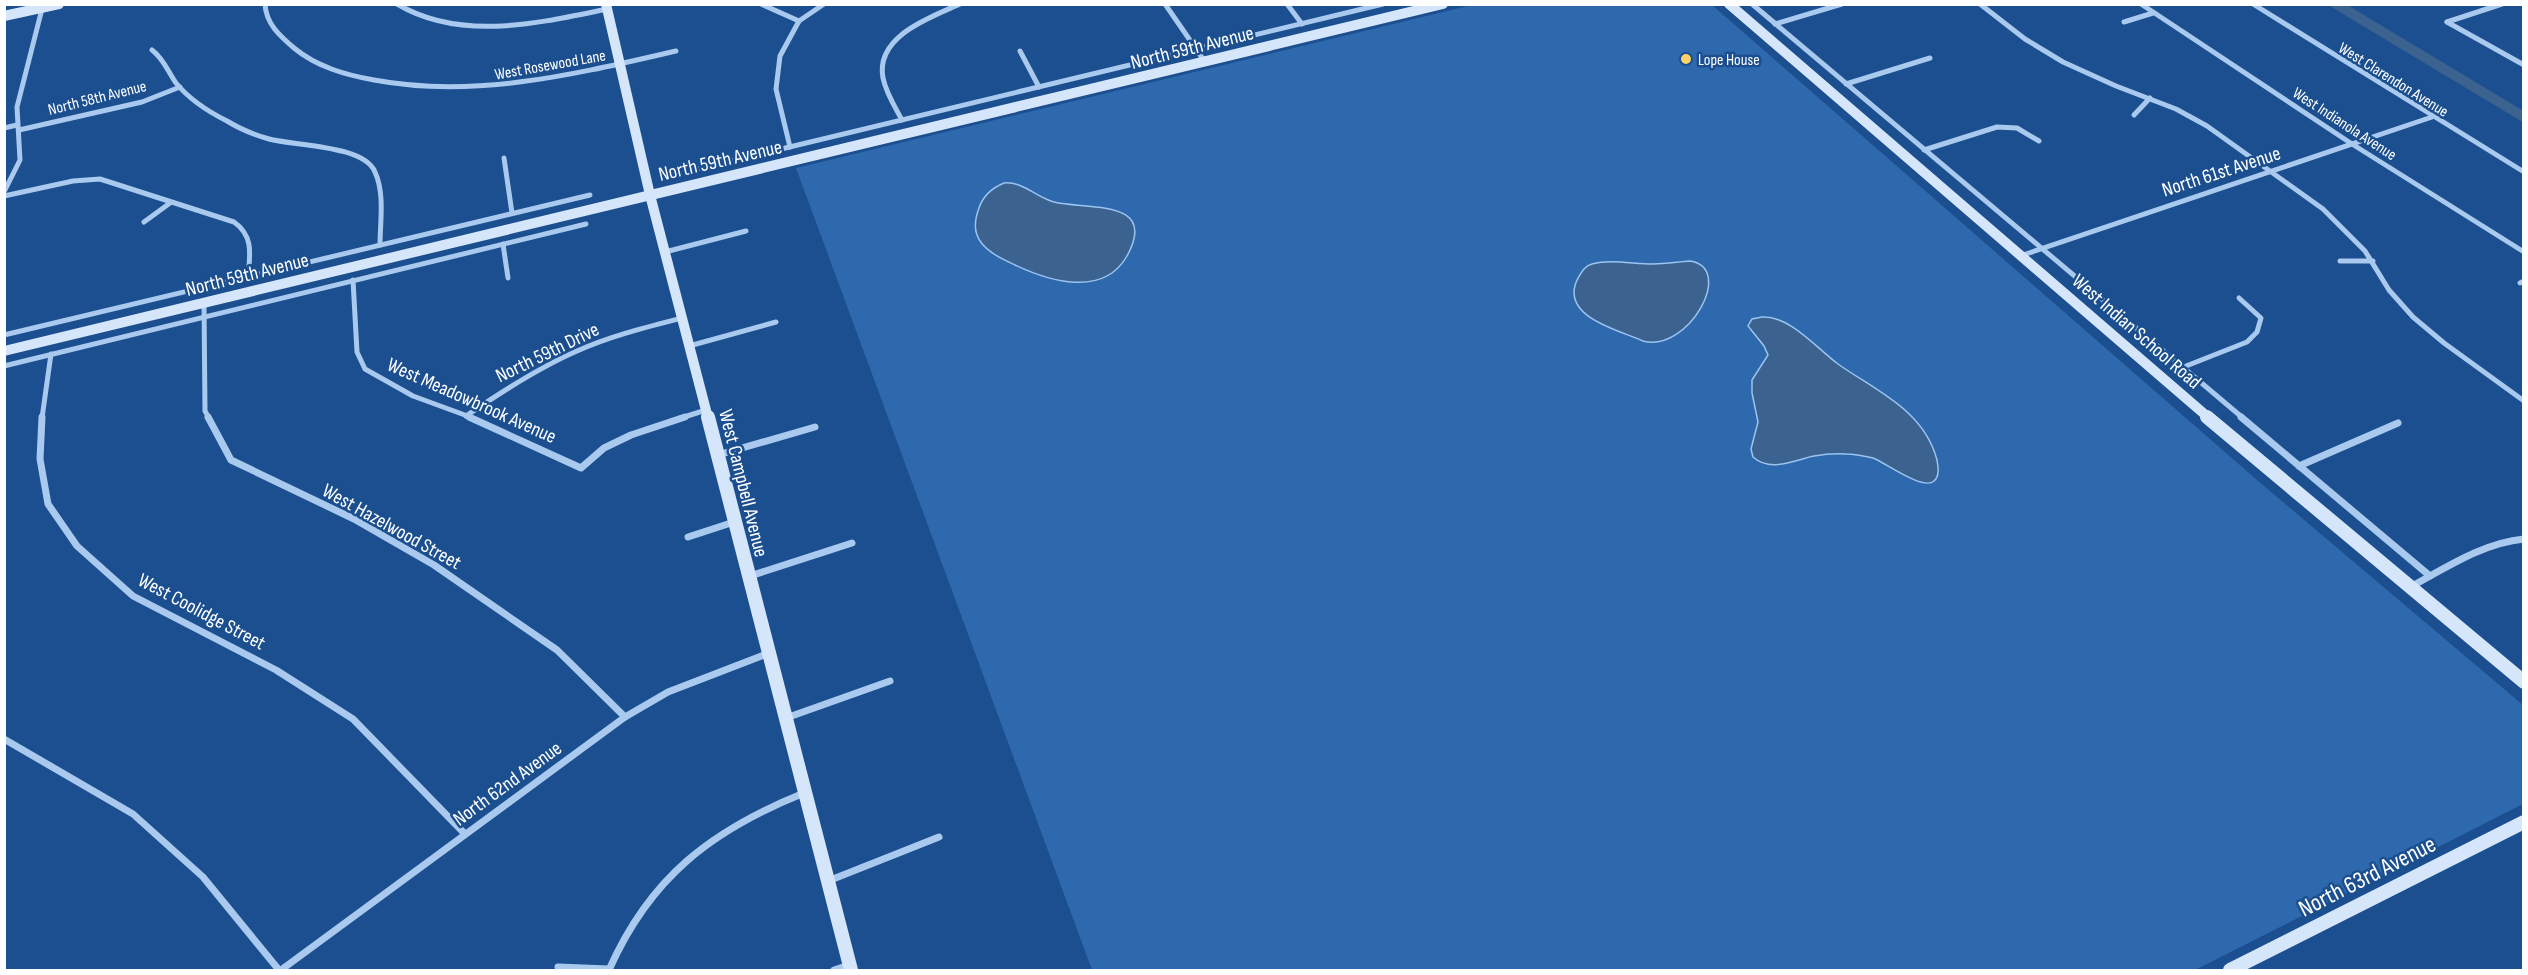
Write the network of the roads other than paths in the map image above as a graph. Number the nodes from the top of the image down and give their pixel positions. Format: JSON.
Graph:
{"nodes":[{"id":1,"x":59,"y":4,"type":"edge"},
{"id":2,"x":265,"y":4,"type":"edge"},
{"id":3,"x":397,"y":4,"type":"edge"},
{"id":4,"x":760,"y":4,"type":"edge"},
{"id":5,"x":824,"y":4,"type":"edge"},
{"id":6,"x":960,"y":4,"type":"edge"},
{"id":7,"x":1165,"y":4,"type":"edge"},
{"id":8,"x":1287,"y":4,"type":"edge"},
{"id":9,"x":1383,"y":4,"type":"edge"},
{"id":10,"x":1443,"y":4,"type":"edge"},
{"id":11,"x":1729,"y":4,"type":"edge"},
{"id":12,"x":1752,"y":4,"type":"edge"},
{"id":13,"x":1842,"y":4,"type":"edge"},
{"id":14,"x":1980,"y":4,"type":"edge"},
{"id":15,"x":2141,"y":4,"type":"edge"},
{"id":16,"x":2253,"y":4,"type":"edge"},
{"id":17,"x":2502,"y":4,"type":"edge"},
{"id":18,"x":43,"y":6,"type":"edge"},
{"id":19,"x":606,"y":7,"type":"edge"},
{"id":20,"x":2153,"y":13,"type":"junction"},
{"id":21,"x":4,"y":16,"type":"edge"},
{"id":22,"x":799,"y":21,"type":"junction"},
{"id":23,"x":2124,"y":22,"type":"dead end"},
{"id":24,"x":1302,"y":24,"type":"junction"},
{"id":25,"x":1775,"y":24,"type":"junction"},
{"id":26,"x":1197,"y":49,"type":"junction"},
{"id":27,"x":152,"y":50,"type":"dead end"},
{"id":28,"x":676,"y":51,"type":"dead end"},
{"id":29,"x":1020,"y":51,"type":"dead end"},
{"id":30,"x":1930,"y":58,"type":"dead end"},
{"id":31,"x":1205,"y":62,"type":"junction"},
{"id":32,"x":620,"y":64,"type":"junction"},
{"id":33,"x":2523,"y":65,"type":"edge"},
{"id":34,"x":1846,"y":84,"type":"junction"},
{"id":35,"x":180,"y":87,"type":"junction"},
{"id":36,"x":1039,"y":87,"type":"junction"},
{"id":37,"x":2150,"y":98,"type":"junction"},
{"id":38,"x":2134,"y":114,"type":"dead end"},
{"id":39,"x":2432,"y":117,"type":"junction"},
{"id":40,"x":902,"y":120,"type":"junction"},
{"id":41,"x":18,"y":127,"type":"junction"},
{"id":42,"x":4,"y":128,"type":"edge"},
{"id":43,"x":2039,"y":141,"type":"dead end"},
{"id":44,"x":2352,"y":144,"type":"junction"},
{"id":45,"x":790,"y":147,"type":"junction"},
{"id":46,"x":1924,"y":150,"type":"junction"},
{"id":47,"x":504,"y":158,"type":"dead end"},
{"id":48,"x":690,"y":171,"type":"dead end"},
{"id":49,"x":2271,"y":171,"type":"junction"},
{"id":50,"x":2523,"y":172,"type":"edge"},
{"id":51,"x":4,"y":194,"type":"edge"},
{"id":52,"x":590,"y":195,"type":"dead end"},
{"id":53,"x":650,"y":195,"type":"junction"},
{"id":54,"x":170,"y":203,"type":"junction"},
{"id":55,"x":512,"y":213,"type":"junction"},
{"id":56,"x":144,"y":222,"type":"dead end"},
{"id":57,"x":586,"y":224,"type":"dead end"},
{"id":58,"x":746,"y":231,"type":"dead end"},
{"id":59,"x":503,"y":244,"type":"junction"},
{"id":60,"x":380,"y":245,"type":"junction"},
{"id":61,"x":2042,"y":249,"type":"junction"},
{"id":62,"x":665,"y":252,"type":"junction"},
{"id":63,"x":2523,"y":252,"type":"edge"},
{"id":64,"x":2020,"y":256,"type":"junction"},
{"id":65,"x":2340,"y":261,"type":"dead end"},
{"id":66,"x":2373,"y":261,"type":"junction"},
{"id":67,"x":248,"y":277,"type":"junction"},
{"id":68,"x":508,"y":278,"type":"dead end"},
{"id":69,"x":353,"y":280,"type":"junction"},
{"id":70,"x":2239,"y":298,"type":"dead end"},
{"id":71,"x":204,"y":303,"type":"junction"},
{"id":72,"x":204,"y":317,"type":"junction"},
{"id":73,"x":682,"y":318,"type":"junction"},
{"id":74,"x":776,"y":322,"type":"dead end"},
{"id":75,"x":4,"y":335,"type":"edge"},
{"id":76,"x":689,"y":346,"type":"junction"},
{"id":77,"x":4,"y":351,"type":"edge"},
{"id":78,"x":51,"y":354,"type":"junction"},
{"id":79,"x":4,"y":366,"type":"edge"},
{"id":80,"x":2181,"y":368,"type":"junction"},
{"id":81,"x":2523,"y":401,"type":"edge"},
{"id":82,"x":706,"y":410,"type":"junction"},
{"id":83,"x":466,"y":416,"type":"junction"},
{"id":84,"x":2398,"y":423,"type":"dead end"},
{"id":85,"x":816,"y":426,"type":"dead end"},
{"id":86,"x":717,"y":456,"type":"junction"},
{"id":87,"x":2299,"y":466,"type":"junction"},
{"id":88,"x":734,"y":522,"type":"junction"},
{"id":89,"x":688,"y":537,"type":"dead end"},
{"id":90,"x":2523,"y":539,"type":"edge"},
{"id":91,"x":852,"y":543,"type":"dead end"},
{"id":92,"x":2430,"y":576,"type":"junction"},
{"id":93,"x":748,"y":577,"type":"junction"},
{"id":94,"x":2410,"y":586,"type":"junction"},
{"id":95,"x":769,"y":653,"type":"junction"},
{"id":96,"x":890,"y":681,"type":"dead end"},
{"id":97,"x":2523,"y":682,"type":"edge"},
{"id":98,"x":625,"y":717,"type":"junction"},
{"id":99,"x":786,"y":718,"type":"junction"},
{"id":100,"x":4,"y":739,"type":"edge"},
{"id":101,"x":805,"y":793,"type":"junction"},
{"id":102,"x":2523,"y":822,"type":"edge"},
{"id":103,"x":465,"y":834,"type":"junction"},
{"id":104,"x":939,"y":837,"type":"dead end"},
{"id":105,"x":828,"y":880,"type":"junction"},
{"id":106,"x":558,"y":967,"type":"dead end"},
{"id":107,"x":850,"y":968,"type":"edge"},
{"id":108,"x":280,"y":970,"type":"edge"},
{"id":109,"x":609,"y":970,"type":"edge"},
{"id":110,"x":834,"y":970,"type":"edge"},
{"id":111,"x":2230,"y":970,"type":"edge"}],
"edges":[{"from":1,"to":18,"type":"main road"},
{"from":2,"to":32,"type":"street","name":"West Rosewood Lane"},
{"from":3,"to":19,"type":"street"},
{"from":4,"to":22,"type":"street"},
{"from":5,"to":22,"type":"street"},
{"from":6,"to":40,"type":"street"},
{"from":7,"to":26,"type":"street"},
{"from":8,"to":24,"type":"street"},
{"from":9,"to":24,"type":"street","name":"North 59th Avenue"},
{"from":10,"to":31,"type":"main road","name":"North 59th Avenue"},
{"from":11,"to":64,"type":"main road","name":"West Indian School Road"},
{"from":12,"to":25,"type":"street","name":"West Indian School Road"},
{"from":13,"to":25,"type":"street"},
{"from":14,"to":37,"type":"street"},
{"from":15,"to":20,"type":"street","name":"West Indianola Avenue"},
{"from":16,"to":39,"type":"street","name":"West Clarendon Avenue"},
{"from":17,"to":33,"type":"street"},
{"from":18,"to":21,"type":"main road"},
{"from":18,"to":41,"type":"street"},
{"from":19,"to":32,"type":"main road","name":"West Campbell Avenue"},
{"from":20,"to":23,"type":"street"},
{"from":20,"to":44,"type":"street","name":"West Indianola Avenue"},
{"from":22,"to":45,"type":"street"},
{"from":24,"to":26,"type":"street","name":"North 59th Avenue"},
{"from":25,"to":34,"type":"street","name":"West Indian School Road"},
{"from":26,"to":31,"type":"street"},
{"from":26,"to":36,"type":"street","name":"North 59th Avenue"},
{"from":27,"to":35,"type":"street"},
{"from":28,"to":32,"type":"street"},
{"from":29,"to":36,"type":"street"},
{"from":30,"to":34,"type":"street"},
{"from":31,"to":53,"type":"main road","name":"North 59th Avenue"},
{"from":32,"to":53,"type":"main road","name":"West Campbell Avenue"},
{"from":34,"to":46,"type":"street","name":"West Indian School Road"},
{"from":35,"to":41,"type":"street","name":"North 58th Avenue"},
{"from":35,"to":60,"type":"street"},
{"from":36,"to":40,"type":"street","name":"North 59th Avenue"},
{"from":37,"to":38,"type":"street"},
{"from":37,"to":49,"type":"street"},
{"from":39,"to":44,"type":"street","name":"North 61st Avenue"},
{"from":39,"to":50,"type":"street","name":"West Clarendon Avenue"},
{"from":40,"to":45,"type":"street","name":"North 59th Avenue"},
{"from":41,"to":42,"type":"street","name":"North 58th Avenue"},
{"from":41,"to":51,"type":"street"},
{"from":43,"to":46,"type":"street"},
{"from":44,"to":49,"type":"street","name":"North 61st Avenue"},
{"from":44,"to":63,"type":"street","name":"West Indianola Avenue"},
{"from":45,"to":48,"type":"street","name":"North 59th Avenue"},
{"from":46,"to":61,"type":"street","name":"West Indian School Road"},
{"from":47,"to":55,"type":"street"},
{"from":49,"to":61,"type":"street","name":"North 61st Avenue"},
{"from":49,"to":66,"type":"street"},
{"from":51,"to":54,"type":"street"},
{"from":52,"to":55,"type":"street","name":"North 59th Avenue"},
{"from":53,"to":62,"type":"main road","name":"West Campbell Avenue"},
{"from":53,"to":71,"type":"main road","name":"North 59th Avenue"},
{"from":54,"to":56,"type":"street"},
{"from":54,"to":67,"type":"street"},
{"from":55,"to":60,"type":"street","name":"North 59th Avenue"},
{"from":57,"to":59,"type":"street","name":"North 59th Avenue"},
{"from":58,"to":62,"type":"street"},
{"from":59,"to":68,"type":"street"},
{"from":59,"to":69,"type":"street","name":"North 59th Avenue"},
{"from":60,"to":67,"type":"street","name":"North 59th Avenue"},
{"from":61,"to":64,"type":"street","name":"North 61st Avenue"},
{"from":61,"to":80,"type":"street","name":"West Indian School Road"},
{"from":62,"to":73,"type":"main road","name":"West Campbell Avenue"},
{"from":64,"to":94,"type":"main road","name":"West Indian School Road"},
{"from":65,"to":66,"type":"street"},
{"from":66,"to":81,"type":"street"},
{"from":67,"to":75,"type":"street","name":"North 59th Avenue"},
{"from":69,"to":72,"type":"street","name":"North 59th Avenue"},
{"from":69,"to":83,"type":"street","name":"West Meadowbrook Avenue"},
{"from":70,"to":80,"type":"street"},
{"from":71,"to":72,"type":"street","name":"West Hazelwood Street"},
{"from":71,"to":77,"type":"main road","name":"North 59th Avenue"},
{"from":72,"to":78,"type":"street","name":"North 59th Avenue"},
{"from":72,"to":98,"type":"street","name":"West Hazelwood Street"},
{"from":73,"to":76,"type":"main road","name":"West Campbell Avenue"},
{"from":73,"to":83,"type":"street","name":"North 59th Drive"},
{"from":74,"to":76,"type":"street"},
{"from":76,"to":82,"type":"main road","name":"West Campbell Avenue"},
{"from":78,"to":79,"type":"street","name":"North 59th Avenue"},
{"from":78,"to":103,"type":"street","name":"West Coolidge Street"},
{"from":80,"to":87,"type":"street","name":"West Indian School Road"},
{"from":82,"to":83,"type":"street","name":"West Meadowbrook Avenue"},
{"from":82,"to":86,"type":"main road","name":"West Campbell Avenue"},
{"from":84,"to":87,"type":"street"},
{"from":85,"to":86,"type":"street"},
{"from":86,"to":88,"type":"main road","name":"West Campbell Avenue"},
{"from":87,"to":92,"type":"street","name":"West Indian School Road"},
{"from":88,"to":89,"type":"street"},
{"from":88,"to":93,"type":"main road","name":"West Campbell Avenue"},
{"from":90,"to":92,"type":"street"},
{"from":91,"to":93,"type":"street"},
{"from":92,"to":94,"type":"street"},
{"from":93,"to":95,"type":"main road","name":"West Campbell Avenue"},
{"from":94,"to":97,"type":"main road","name":"West Indian School Road"},
{"from":95,"to":98,"type":"street","name":"North 62nd Avenue"},
{"from":95,"to":99,"type":"main road","name":"West Campbell Avenue"},
{"from":96,"to":99,"type":"street"},
{"from":98,"to":103,"type":"street","name":"North 62nd Avenue"},
{"from":99,"to":101,"type":"main road","name":"West Campbell Avenue"},
{"from":100,"to":108,"type":"street"},
{"from":101,"to":105,"type":"main road","name":"West Campbell Avenue"},
{"from":101,"to":109,"type":"street"},
{"from":102,"to":111,"type":"main road","name":"North 63rd Avenue"},
{"from":103,"to":108,"type":"street","name":"North 62nd Avenue"},
{"from":104,"to":105,"type":"street"},
{"from":105,"to":107,"type":"main road","name":"West Campbell Avenue"},
{"from":106,"to":109,"type":"street"},
{"from":107,"to":110,"type":"street"}]}
